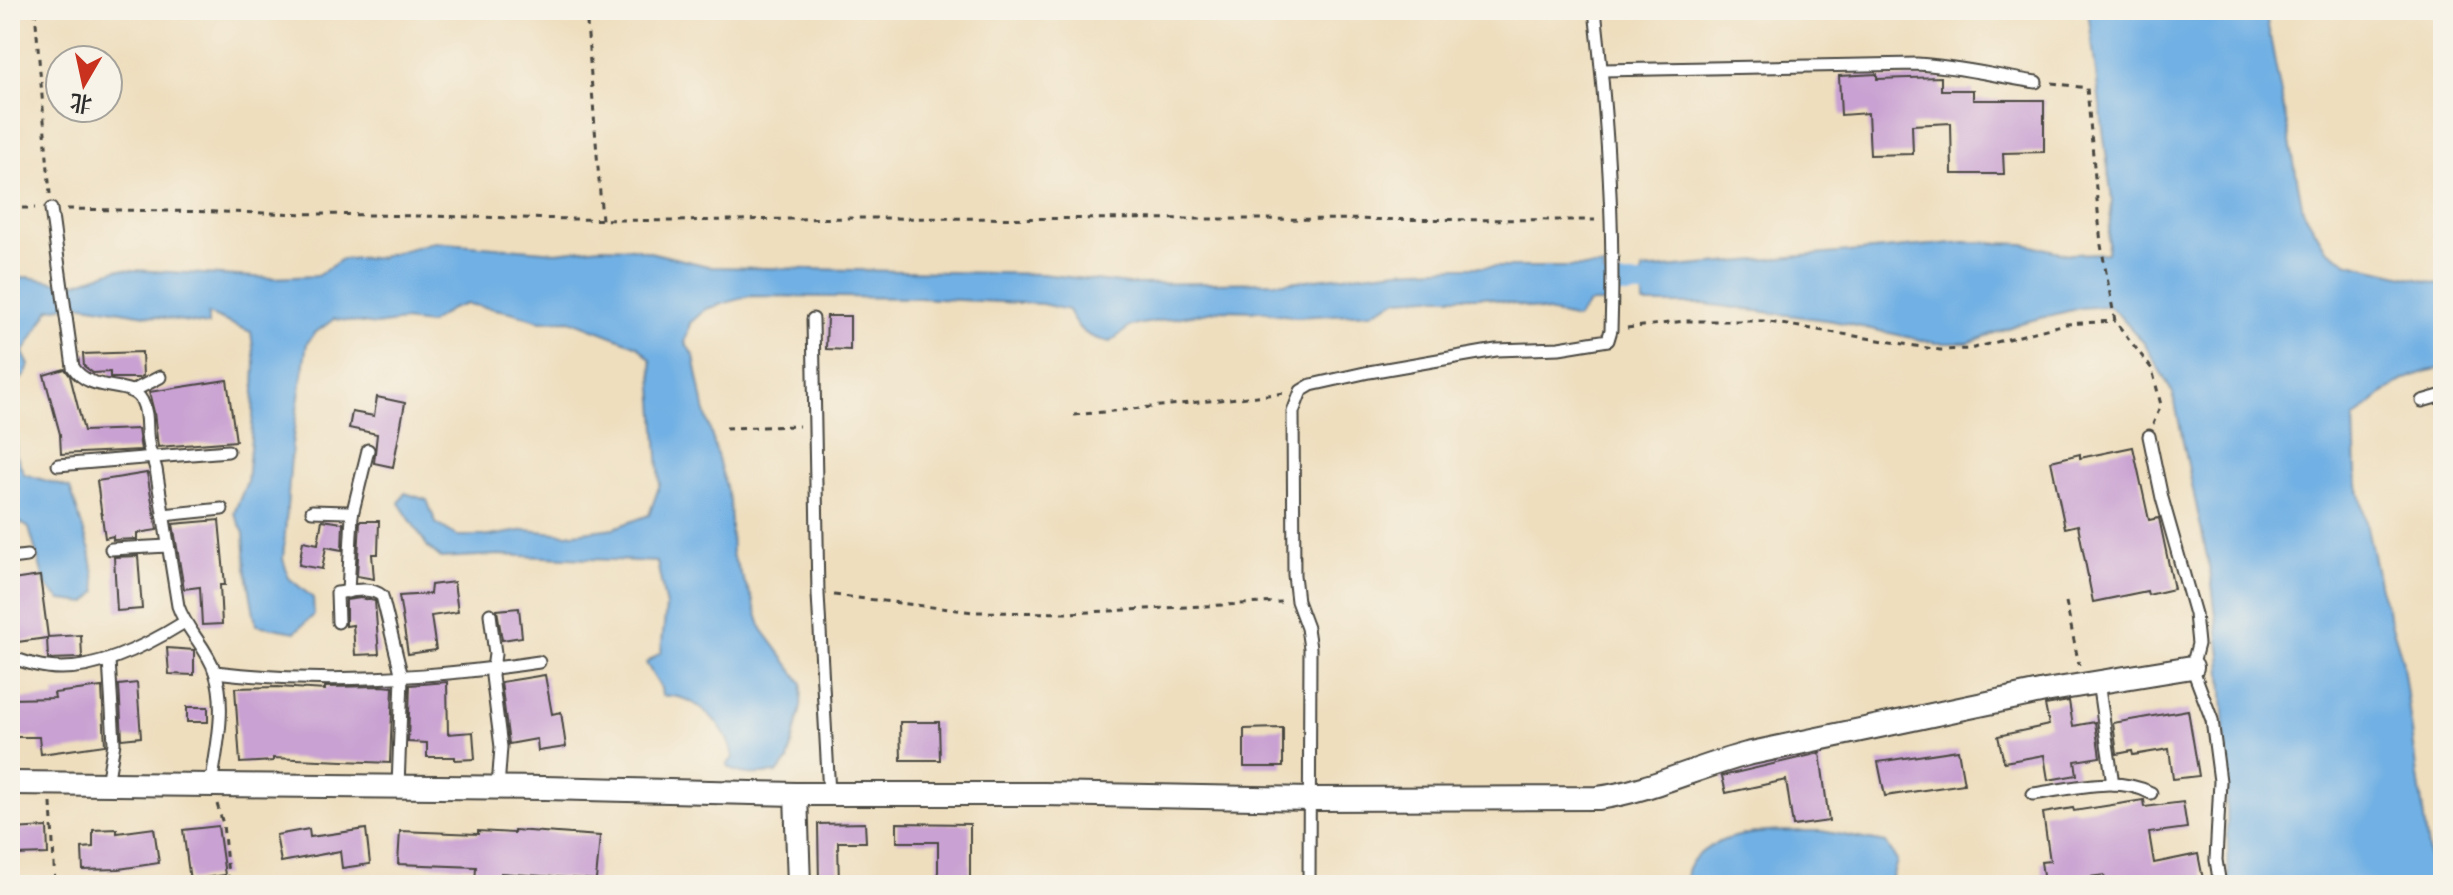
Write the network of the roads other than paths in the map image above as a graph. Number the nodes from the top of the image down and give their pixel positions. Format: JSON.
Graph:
{"nodes":[{"id":1,"x":1595,"y":10,"type":"edge"},
{"id":2,"x":1602,"y":70,"type":"junction"},
{"id":3,"x":2036,"y":82,"type":"road end"},
{"id":4,"x":51,"y":209,"type":"road end"},
{"id":5,"x":813,"y":319,"type":"dead end"},
{"id":6,"x":160,"y":377,"type":"dead end"},
{"id":7,"x":133,"y":391,"type":"junction"},
{"id":8,"x":2443,"y":395,"type":"edge"},
{"id":9,"x":2422,"y":401,"type":"dead end"},
{"id":10,"x":2149,"y":436,"type":"road end"},
{"id":11,"x":368,"y":450,"type":"dead end"},
{"id":12,"x":228,"y":451,"type":"dead end"},
{"id":13,"x":153,"y":457,"type":"junction"},
{"id":14,"x":58,"y":465,"type":"dead end"},
{"id":15,"x":222,"y":509,"type":"dead end"},
{"id":16,"x":312,"y":511,"type":"dead end"},
{"id":17,"x":163,"y":515,"type":"junction"},
{"id":18,"x":352,"y":515,"type":"junction"},
{"id":19,"x":168,"y":546,"type":"junction"},
{"id":20,"x":111,"y":549,"type":"dead end"},
{"id":21,"x":27,"y":556,"type":"dead end"},
{"id":22,"x":10,"y":558,"type":"edge"},
{"id":23,"x":348,"y":592,"type":"junction"},
{"id":24,"x":490,"y":614,"type":"dead end"},
{"id":25,"x":338,"y":622,"type":"dead end"},
{"id":26,"x":183,"y":623,"type":"junction"},
{"id":27,"x":10,"y":657,"type":"edge"},
{"id":28,"x":109,"y":660,"type":"junction"},
{"id":29,"x":539,"y":662,"type":"dead end"},
{"id":30,"x":2192,"y":667,"type":"junction"},
{"id":31,"x":493,"y":669,"type":"junction"},
{"id":32,"x":215,"y":672,"type":"junction"},
{"id":33,"x":402,"y":677,"type":"junction"},
{"id":34,"x":2090,"y":683,"type":"junction"},
{"id":35,"x":10,"y":783,"type":"edge"},
{"id":36,"x":107,"y":784,"type":"junction"},
{"id":37,"x":2113,"y":784,"type":"junction"},
{"id":38,"x":211,"y":786,"type":"junction"},
{"id":39,"x":398,"y":787,"type":"junction"},
{"id":40,"x":498,"y":788,"type":"junction"},
{"id":41,"x":2151,"y":793,"type":"dead end"},
{"id":42,"x":796,"y":794,"type":"junction"},
{"id":43,"x":829,"y":794,"type":"junction"},
{"id":44,"x":2033,"y":794,"type":"dead end"},
{"id":45,"x":1311,"y":799,"type":"junction"},
{"id":46,"x":799,"y":885,"type":"edge"},
{"id":47,"x":1309,"y":885,"type":"edge"},
{"id":48,"x":2220,"y":885,"type":"edge"}],
"edges":[{"from":1,"to":2,"type":"lane"},
{"from":2,"to":3,"type":"lane"},
{"from":2,"to":45,"type":"lane"},
{"from":4,"to":7,"type":"lane"},
{"from":5,"to":43,"type":"lane"},
{"from":6,"to":7,"type":"lane"},
{"from":7,"to":13,"type":"lane"},
{"from":8,"to":9,"type":"lane"},
{"from":10,"to":30,"type":"lane"},
{"from":11,"to":18,"type":"lane"},
{"from":12,"to":13,"type":"lane"},
{"from":13,"to":14,"type":"lane"},
{"from":13,"to":17,"type":"lane"},
{"from":15,"to":17,"type":"lane"},
{"from":16,"to":18,"type":"lane"},
{"from":17,"to":19,"type":"lane"},
{"from":18,"to":23,"type":"lane"},
{"from":19,"to":20,"type":"lane"},
{"from":19,"to":26,"type":"lane"},
{"from":21,"to":22,"type":"lane"},
{"from":23,"to":25,"type":"lane"},
{"from":23,"to":33,"type":"lane"},
{"from":24,"to":31,"type":"lane"},
{"from":26,"to":28,"type":"lane"},
{"from":26,"to":32,"type":"lane"},
{"from":27,"to":28,"type":"lane"},
{"from":28,"to":36,"type":"lane"},
{"from":29,"to":31,"type":"lane"},
{"from":30,"to":34,"type":"street"},
{"from":30,"to":48,"type":"lane"},
{"from":31,"to":33,"type":"lane"},
{"from":31,"to":40,"type":"lane"},
{"from":32,"to":33,"type":"lane"},
{"from":32,"to":38,"type":"lane"},
{"from":33,"to":39,"type":"lane"},
{"from":34,"to":37,"type":"lane"},
{"from":34,"to":45,"type":"street"},
{"from":35,"to":36,"type":"street"},
{"from":36,"to":38,"type":"street"},
{"from":37,"to":41,"type":"lane"},
{"from":37,"to":44,"type":"lane"},
{"from":38,"to":39,"type":"street"},
{"from":39,"to":40,"type":"street"},
{"from":40,"to":42,"type":"street"},
{"from":42,"to":43,"type":"street"},
{"from":42,"to":46,"type":"street"},
{"from":43,"to":45,"type":"street"},
{"from":45,"to":47,"type":"lane"}]}
